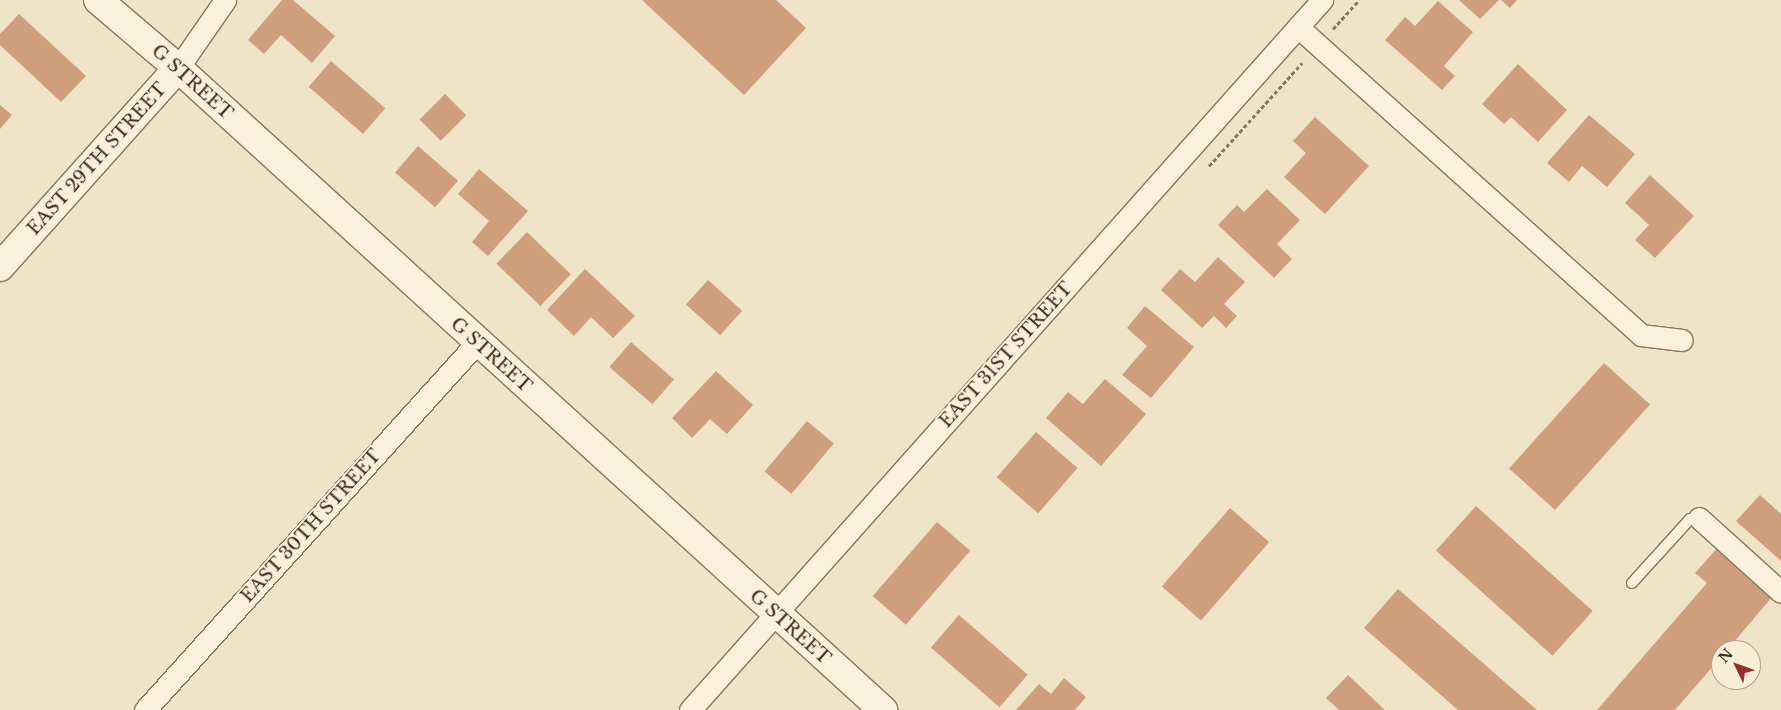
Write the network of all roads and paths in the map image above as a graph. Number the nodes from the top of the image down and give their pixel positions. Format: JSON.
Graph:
{"nodes":[{"id":1,"x":98,"y":0,"type":"edge"},
{"id":2,"x":225,"y":0,"type":"edge"},
{"id":3,"x":1322,"y":0,"type":"edge"},
{"id":4,"x":1298,"y":26,"type":"junction"},
{"id":5,"x":178,"y":68,"type":"junction"},
{"id":6,"x":0,"y":267,"type":"edge"},
{"id":7,"x":1682,"y":340,"type":"dead end"},
{"id":8,"x":477,"y":342,"type":"junction"},
{"id":9,"x":1699,"y":518,"type":"joint"},
{"id":10,"x":1632,"y":583,"type":"dead end"},
{"id":11,"x":1781,"y":592,"type":"edge"},
{"id":12,"x":776,"y":615,"type":"junction"},
{"id":13,"x":145,"y":710,"type":"edge"},
{"id":14,"x":690,"y":710,"type":"edge"},
{"id":15,"x":883,"y":710,"type":"edge"}],
"edges":[{"from":1,"to":5,"type":"main road","name":"G STREET"},
{"from":2,"to":5,"type":"street","name":"EAST 29TH STREET"},
{"from":3,"to":4,"type":"street","name":"EAST 31ST STREET"},
{"from":4,"to":7,"type":"street"},
{"from":4,"to":12,"type":"street","name":"EAST 31ST STREET"},
{"from":5,"to":6,"type":"main road","name":"EAST 29TH STREET"},
{"from":5,"to":8,"type":"main road","name":"G STREET"},
{"from":8,"to":12,"type":"main road","name":"G STREET"},
{"from":8,"to":13,"type":"street","name":"EAST 30TH STREET"},
{"from":9,"to":10,"type":"lane"},
{"from":9,"to":11,"type":"street"},
{"from":12,"to":14,"type":"street","name":"EAST 31ST STREET"},
{"from":12,"to":15,"type":"main road","name":"G STREET"}]}
